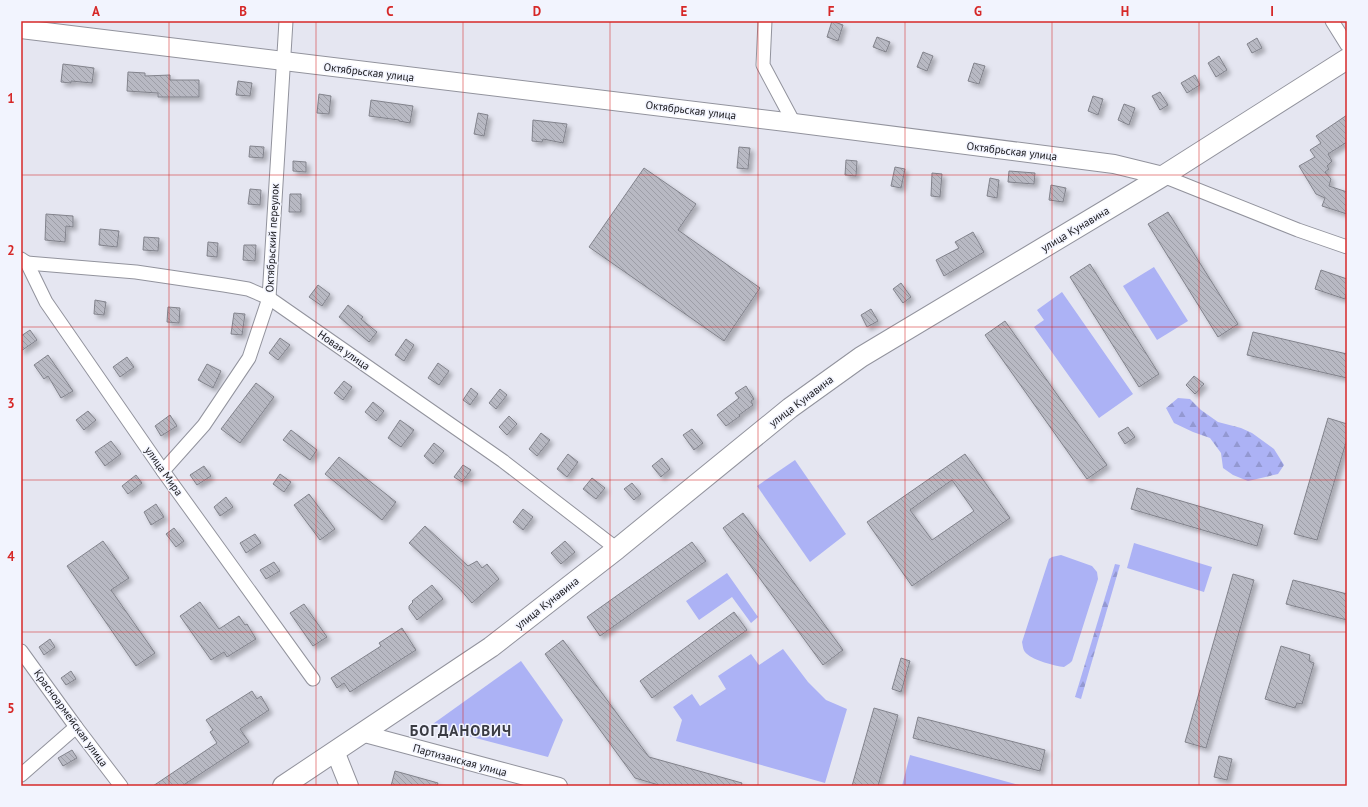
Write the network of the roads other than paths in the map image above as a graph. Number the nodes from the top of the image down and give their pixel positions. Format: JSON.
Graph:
{"nodes":[{"id":1,"x":286,"y":21,"type":"edge"},
{"id":2,"x":765,"y":21,"type":"edge"},
{"id":3,"x":1332,"y":21,"type":"edge"},
{"id":4,"x":21,"y":28,"type":"edge"},
{"id":5,"x":1347,"y":45,"type":"edge"},
{"id":6,"x":1347,"y":59,"type":"edge"},
{"id":7,"x":283,"y":62,"type":"junction"},
{"id":8,"x":794,"y":123,"type":"junction"},
{"id":9,"x":1163,"y":176,"type":"junction"},
{"id":10,"x":1347,"y":248,"type":"edge"},
{"id":11,"x":24,"y":261,"type":"edge"},
{"id":12,"x":269,"y":298,"type":"junction"},
{"id":13,"x":163,"y":471,"type":"junction"},
{"id":14,"x":617,"y":549,"type":"junction"},
{"id":15,"x":21,"y":651,"type":"edge"},
{"id":16,"x":313,"y":679,"type":"dead end"},
{"id":17,"x":76,"y":727,"type":"junction"},
{"id":18,"x":361,"y":734,"type":"junction"},
{"id":19,"x":335,"y":751,"type":"junction"},
{"id":20,"x":21,"y":775,"type":"edge"},
{"id":21,"x":121,"y":786,"type":"edge"},
{"id":22,"x":283,"y":786,"type":"edge"},
{"id":23,"x":349,"y":786,"type":"edge"},
{"id":24,"x":559,"y":786,"type":"edge"}],
"edges":[{"from":1,"to":7,"type":"street","name":"Октябрьский переулок"},
{"from":2,"to":8,"type":"street"},
{"from":3,"to":5,"type":"street"},
{"from":4,"to":7,"type":"main road","name":"Октябрьская улица"},
{"from":6,"to":9,"type":"main road","name":"улица Кунавина"},
{"from":7,"to":8,"type":"main road","name":"Октябрьская улица"},
{"from":7,"to":12,"type":"street","name":"Октябрьский переулок"},
{"from":8,"to":9,"type":"main road","name":"Октябрьская улица"},
{"from":9,"to":10,"type":"street","name":"Октябрьская улица"},
{"from":9,"to":14,"type":"main road","name":"улица Кунавина"},
{"from":11,"to":12,"type":"street","name":"Новая улица"},
{"from":11,"to":13,"type":"street","name":"улица Мира"},
{"from":12,"to":13,"type":"street","name":"Октябрьский переулок"},
{"from":12,"to":14,"type":"street","name":"Новая улица"},
{"from":13,"to":16,"type":"street","name":"улица Мира"},
{"from":14,"to":18,"type":"main road","name":"улица Кунавина"},
{"from":15,"to":17,"type":"street","name":"Красноармейская улица"},
{"from":17,"to":20,"type":"street"},
{"from":17,"to":21,"type":"street","name":"Красноармейская улица"},
{"from":18,"to":19,"type":"main road","name":"улица Кунавина"},
{"from":18,"to":24,"type":"street","name":"Партизанская улица"},
{"from":19,"to":22,"type":"main road","name":"улица Кунавина"},
{"from":19,"to":23,"type":"main road"}]}
